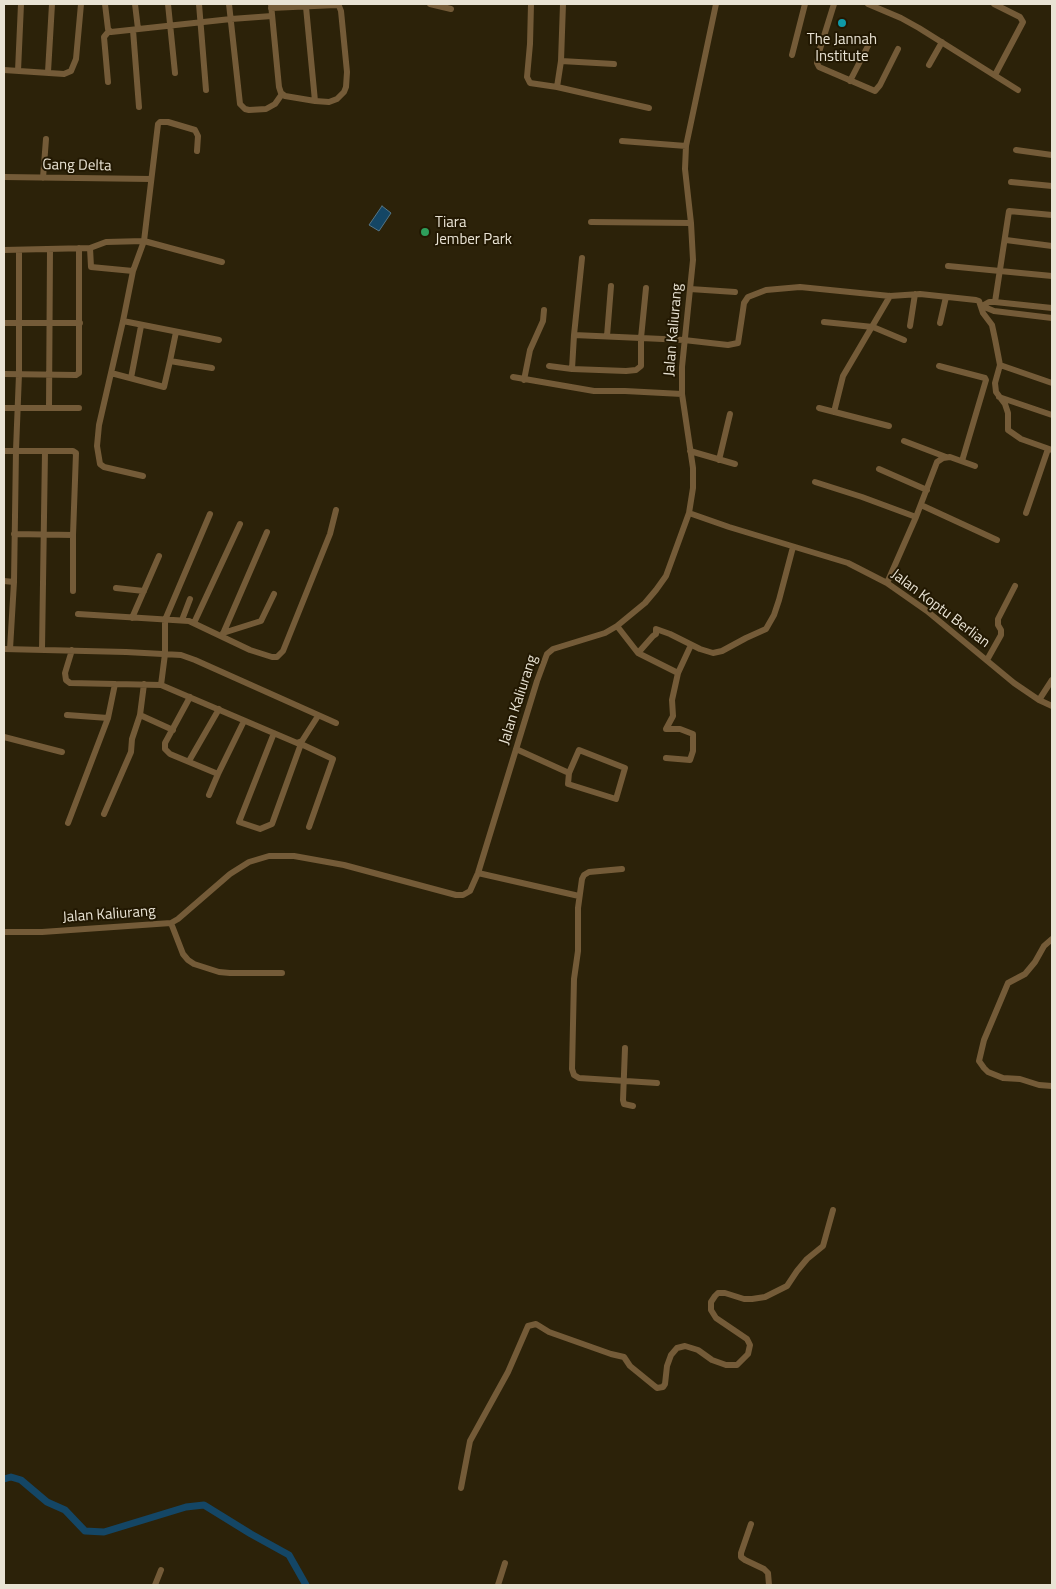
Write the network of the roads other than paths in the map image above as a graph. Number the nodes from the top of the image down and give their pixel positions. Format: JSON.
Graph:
{"nodes":[{"id":1,"x":21,"y":4,"type":"edge"},
{"id":2,"x":52,"y":4,"type":"edge"},
{"id":3,"x":80,"y":4,"type":"edge"},
{"id":4,"x":105,"y":4,"type":"edge"},
{"id":5,"x":135,"y":4,"type":"edge"},
{"id":6,"x":168,"y":4,"type":"edge"},
{"id":7,"x":198,"y":4,"type":"edge"},
{"id":8,"x":229,"y":4,"type":"edge"},
{"id":9,"x":430,"y":4,"type":"edge"},
{"id":10,"x":531,"y":4,"type":"edge"},
{"id":11,"x":563,"y":4,"type":"edge"},
{"id":12,"x":716,"y":4,"type":"edge"},
{"id":13,"x":805,"y":4,"type":"edge"},
{"id":14,"x":834,"y":4,"type":"edge"},
{"id":15,"x":868,"y":4,"type":"edge"},
{"id":16,"x":994,"y":4,"type":"edge"},
{"id":17,"x":271,"y":6,"type":"edge"},
{"id":18,"x":306,"y":7,"type":"junction"},
{"id":19,"x":451,"y":9,"type":"dead end"},
{"id":20,"x":272,"y":16,"type":"junction"},
{"id":21,"x":231,"y":19,"type":"junction"},
{"id":22,"x":201,"y":22,"type":"junction"},
{"id":23,"x":169,"y":26,"type":"junction"},
{"id":24,"x":136,"y":30,"type":"junction"},
{"id":25,"x":109,"y":32,"type":"junction"},
{"id":26,"x":871,"y":40,"type":"dead end"},
{"id":27,"x":942,"y":42,"type":"junction"},
{"id":28,"x":898,"y":49,"type":"dead end"},
{"id":29,"x":792,"y":55,"type":"dead end"},
{"id":30,"x":561,"y":61,"type":"junction"},
{"id":31,"x":614,"y":64,"type":"dead end"},
{"id":32,"x":929,"y":65,"type":"dead end"},
{"id":33,"x":4,"y":70,"type":"edge"},
{"id":34,"x":18,"y":71,"type":"junction"},
{"id":35,"x":48,"y":72,"type":"junction"},
{"id":36,"x":175,"y":73,"type":"dead end"},
{"id":37,"x":995,"y":76,"type":"junction"},
{"id":38,"x":850,"y":81,"type":"junction"},
{"id":39,"x":108,"y":82,"type":"dead end"},
{"id":40,"x":557,"y":87,"type":"junction"},
{"id":41,"x":206,"y":90,"type":"dead end"},
{"id":42,"x":1018,"y":90,"type":"dead end"},
{"id":43,"x":282,"y":94,"type":"junction"},
{"id":44,"x":315,"y":101,"type":"junction"},
{"id":45,"x":139,"y":107,"type":"dead end"},
{"id":46,"x":649,"y":108,"type":"dead end"},
{"id":47,"x":46,"y":139,"type":"dead end"},
{"id":48,"x":622,"y":141,"type":"dead end"},
{"id":49,"x":686,"y":146,"type":"junction"},
{"id":50,"x":1016,"y":150,"type":"dead end"},
{"id":51,"x":197,"y":151,"type":"dead end"},
{"id":52,"x":1052,"y":155,"type":"edge"},
{"id":53,"x":4,"y":177,"type":"edge"},
{"id":54,"x":43,"y":178,"type":"junction"},
{"id":55,"x":151,"y":179,"type":"junction"},
{"id":56,"x":1012,"y":182,"type":"dead end"},
{"id":57,"x":1052,"y":186,"type":"edge"},
{"id":58,"x":1052,"y":215,"type":"edge"},
{"id":59,"x":591,"y":222,"type":"dead end"},
{"id":60,"x":691,"y":223,"type":"junction"},
{"id":61,"x":1006,"y":240,"type":"junction"},
{"id":62,"x":144,"y":241,"type":"junction"},
{"id":63,"x":1052,"y":246,"type":"edge"},
{"id":64,"x":79,"y":248,"type":"junction"},
{"id":65,"x":90,"y":248,"type":"junction"},
{"id":66,"x":4,"y":250,"type":"edge"},
{"id":67,"x":19,"y":250,"type":"junction"},
{"id":68,"x":50,"y":250,"type":"junction"},
{"id":69,"x":582,"y":258,"type":"dead end"},
{"id":70,"x":222,"y":262,"type":"dead end"},
{"id":71,"x":948,"y":266,"type":"dead end"},
{"id":72,"x":1001,"y":270,"type":"junction"},
{"id":73,"x":132,"y":271,"type":"junction"},
{"id":74,"x":1052,"y":276,"type":"edge"},
{"id":75,"x":611,"y":286,"type":"dead end"},
{"id":76,"x":646,"y":288,"type":"dead end"},
{"id":77,"x":690,"y":288,"type":"junction"},
{"id":78,"x":735,"y":292,"type":"dead end"},
{"id":79,"x":915,"y":294,"type":"junction"},
{"id":80,"x":890,"y":296,"type":"junction"},
{"id":81,"x":946,"y":297,"type":"junction"},
{"id":82,"x":996,"y":302,"type":"junction"},
{"id":83,"x":982,"y":306,"type":"junction"},
{"id":84,"x":1052,"y":308,"type":"edge"},
{"id":85,"x":544,"y":310,"type":"dead end"},
{"id":86,"x":1052,"y":318,"type":"edge"},
{"id":87,"x":123,"y":321,"type":"junction"},
{"id":88,"x":824,"y":322,"type":"dead end"},
{"id":89,"x":4,"y":323,"type":"edge"},
{"id":90,"x":20,"y":323,"type":"junction"},
{"id":91,"x":940,"y":323,"type":"dead end"},
{"id":92,"x":49,"y":324,"type":"junction"},
{"id":93,"x":80,"y":324,"type":"junction"},
{"id":94,"x":141,"y":326,"type":"junction"},
{"id":95,"x":910,"y":326,"type":"dead end"},
{"id":96,"x":873,"y":327,"type":"junction"},
{"id":97,"x":176,"y":332,"type":"junction"},
{"id":98,"x":574,"y":335,"type":"junction"},
{"id":99,"x":607,"y":336,"type":"junction"},
{"id":100,"x":642,"y":338,"type":"junction"},
{"id":101,"x":219,"y":340,"type":"dead end"},
{"id":102,"x":684,"y":340,"type":"junction"},
{"id":103,"x":904,"y":340,"type":"dead end"},
{"id":104,"x":170,"y":361,"type":"junction"},
{"id":105,"x":1000,"y":365,"type":"junction"},
{"id":106,"x":549,"y":366,"type":"dead end"},
{"id":107,"x":939,"y":366,"type":"dead end"},
{"id":108,"x":212,"y":368,"type":"dead end"},
{"id":109,"x":572,"y":369,"type":"junction"},
{"id":110,"x":111,"y":373,"type":"junction"},
{"id":111,"x":4,"y":374,"type":"edge"},
{"id":112,"x":19,"y":374,"type":"junction"},
{"id":113,"x":49,"y":375,"type":"junction"},
{"id":114,"x":513,"y":377,"type":"dead end"},
{"id":115,"x":131,"y":378,"type":"junction"},
{"id":116,"x":524,"y":380,"type":"junction"},
{"id":117,"x":1052,"y":383,"type":"edge"},
{"id":118,"x":682,"y":394,"type":"junction"},
{"id":119,"x":999,"y":397,"type":"junction"},
{"id":120,"x":18,"y":407,"type":"junction"},
{"id":121,"x":4,"y":408,"type":"edge"},
{"id":122,"x":49,"y":408,"type":"junction"},
{"id":123,"x":79,"y":408,"type":"dead end"},
{"id":124,"x":819,"y":408,"type":"dead end"},
{"id":125,"x":834,"y":412,"type":"junction"},
{"id":126,"x":730,"y":414,"type":"dead end"},
{"id":127,"x":1052,"y":414,"type":"edge"},
{"id":128,"x":889,"y":426,"type":"dead end"},
{"id":129,"x":904,"y":441,"type":"dead end"},
{"id":130,"x":16,"y":450,"type":"junction"},
{"id":131,"x":1050,"y":450,"type":"edge"},
{"id":132,"x":4,"y":451,"type":"edge"},
{"id":133,"x":46,"y":451,"type":"junction"},
{"id":134,"x":690,"y":452,"type":"junction"},
{"id":135,"x":946,"y":457,"type":"junction"},
{"id":136,"x":719,"y":460,"type":"junction"},
{"id":137,"x":962,"y":461,"type":"junction"},
{"id":138,"x":735,"y":464,"type":"dead end"},
{"id":139,"x":975,"y":466,"type":"dead end"},
{"id":140,"x":879,"y":469,"type":"dead end"},
{"id":141,"x":143,"y":476,"type":"dead end"},
{"id":142,"x":814,"y":482,"type":"dead end"},
{"id":143,"x":927,"y":490,"type":"junction"},
{"id":144,"x":921,"y":505,"type":"junction"},
{"id":145,"x":336,"y":510,"type":"dead end"},
{"id":146,"x":689,"y":512,"type":"junction"},
{"id":147,"x":1026,"y":513,"type":"dead end"},
{"id":148,"x":210,"y":514,"type":"dead end"},
{"id":149,"x":916,"y":517,"type":"junction"},
{"id":150,"x":240,"y":524,"type":"dead end"},
{"id":151,"x":267,"y":532,"type":"dead end"},
{"id":152,"x":14,"y":534,"type":"junction"},
{"id":153,"x":44,"y":534,"type":"junction"},
{"id":154,"x":73,"y":535,"type":"junction"},
{"id":155,"x":996,"y":540,"type":"dead end"},
{"id":156,"x":793,"y":547,"type":"junction"},
{"id":157,"x":159,"y":556,"type":"dead end"},
{"id":158,"x":4,"y":581,"type":"edge"},
{"id":159,"x":14,"y":582,"type":"junction"},
{"id":160,"x":887,"y":582,"type":"junction"},
{"id":161,"x":1015,"y":586,"type":"dead end"},
{"id":162,"x":116,"y":588,"type":"dead end"},
{"id":163,"x":73,"y":591,"type":"dead end"},
{"id":164,"x":144,"y":591,"type":"junction"},
{"id":165,"x":274,"y":594,"type":"dead end"},
{"id":166,"x":190,"y":599,"type":"dead end"},
{"id":167,"x":78,"y":614,"type":"dead end"},
{"id":168,"x":132,"y":618,"type":"junction"},
{"id":169,"x":165,"y":620,"type":"junction"},
{"id":170,"x":182,"y":620,"type":"junction"},
{"id":171,"x":194,"y":623,"type":"junction"},
{"id":172,"x":618,"y":626,"type":"junction"},
{"id":173,"x":222,"y":635,"type":"junction"},
{"id":174,"x":691,"y":645,"type":"junction"},
{"id":175,"x":7,"y":649,"type":"edge"},
{"id":176,"x":42,"y":649,"type":"junction"},
{"id":177,"x":72,"y":650,"type":"junction"},
{"id":178,"x":638,"y":653,"type":"junction"},
{"id":179,"x":165,"y":654,"type":"junction"},
{"id":180,"x":986,"y":660,"type":"junction"},
{"id":181,"x":678,"y":674,"type":"junction"},
{"id":182,"x":1052,"y":680,"type":"edge"},
{"id":183,"x":115,"y":684,"type":"junction"},
{"id":184,"x":144,"y":684,"type":"junction"},
{"id":185,"x":161,"y":685,"type":"junction"},
{"id":186,"x":190,"y":697,"type":"junction"},
{"id":187,"x":1039,"y":700,"type":"junction"},
{"id":188,"x":1052,"y":706,"type":"edge"},
{"id":189,"x":219,"y":709,"type":"junction"},
{"id":190,"x":67,"y":715,"type":"dead end"},
{"id":191,"x":140,"y":715,"type":"junction"},
{"id":192,"x":318,"y":716,"type":"junction"},
{"id":193,"x":108,"y":718,"type":"junction"},
{"id":194,"x":244,"y":721,"type":"junction"},
{"id":195,"x":336,"y":723,"type":"dead end"},
{"id":196,"x":173,"y":730,"type":"junction"},
{"id":197,"x":274,"y":733,"type":"junction"},
{"id":198,"x":4,"y":737,"type":"edge"},
{"id":199,"x":301,"y":743,"type":"junction"},
{"id":200,"x":516,"y":749,"type":"junction"},
{"id":201,"x":62,"y":752,"type":"dead end"},
{"id":202,"x":666,"y":758,"type":"dead end"},
{"id":203,"x":188,"y":761,"type":"junction"},
{"id":204,"x":569,"y":772,"type":"junction"},
{"id":205,"x":218,"y":774,"type":"junction"},
{"id":206,"x":209,"y":795,"type":"dead end"},
{"id":207,"x":104,"y":814,"type":"dead end"},
{"id":208,"x":68,"y":823,"type":"dead end"},
{"id":209,"x":309,"y":827,"type":"dead end"},
{"id":210,"x":622,"y":869,"type":"dead end"},
{"id":211,"x":478,"y":873,"type":"junction"},
{"id":212,"x":579,"y":896,"type":"junction"},
{"id":213,"x":171,"y":923,"type":"junction"},
{"id":214,"x":4,"y":932,"type":"edge"},
{"id":215,"x":1052,"y":939,"type":"edge"},
{"id":216,"x":282,"y":973,"type":"dead end"},
{"id":217,"x":625,"y":1048,"type":"dead end"},
{"id":218,"x":623,"y":1080,"type":"junction"},
{"id":219,"x":657,"y":1083,"type":"dead end"},
{"id":220,"x":1052,"y":1086,"type":"edge"},
{"id":221,"x":633,"y":1106,"type":"dead end"},
{"id":222,"x":832,"y":1210,"type":"dead end"},
{"id":223,"x":461,"y":1488,"type":"dead end"},
{"id":224,"x":751,"y":1524,"type":"dead end"},
{"id":225,"x":505,"y":1563,"type":"dead end"},
{"id":226,"x":161,"y":1570,"type":"dead end"},
{"id":227,"x":155,"y":1585,"type":"edge"},
{"id":228,"x":498,"y":1585,"type":"edge"},
{"id":229,"x":769,"y":1585,"type":"edge"}],
"edges":[{"from":1,"to":34,"type":"street"},
{"from":2,"to":35,"type":"street"},
{"from":3,"to":35,"type":"street"},
{"from":4,"to":25,"type":"street"},
{"from":5,"to":24,"type":"street"},
{"from":6,"to":23,"type":"street"},
{"from":7,"to":22,"type":"street"},
{"from":8,"to":21,"type":"street"},
{"from":9,"to":19,"type":"street"},
{"from":10,"to":40,"type":"street"},
{"from":11,"to":30,"type":"street"},
{"from":12,"to":49,"type":"street","name":"Jalan Kaliurang"},
{"from":13,"to":29,"type":"street"},
{"from":14,"to":38,"type":"street"},
{"from":15,"to":27,"type":"street"},
{"from":16,"to":37,"type":"street"},
{"from":17,"to":18,"type":"street"},
{"from":17,"to":20,"type":"street"},
{"from":18,"to":44,"type":"street"},
{"from":18,"to":44,"type":"street"},
{"from":20,"to":21,"type":"street"},
{"from":20,"to":43,"type":"street"},
{"from":21,"to":22,"type":"street"},
{"from":21,"to":43,"type":"street"},
{"from":22,"to":23,"type":"street"},
{"from":22,"to":41,"type":"street"},
{"from":23,"to":24,"type":"street"},
{"from":23,"to":36,"type":"street"},
{"from":24,"to":25,"type":"street"},
{"from":24,"to":45,"type":"street"},
{"from":25,"to":39,"type":"street"},
{"from":26,"to":38,"type":"street"},
{"from":27,"to":32,"type":"street"},
{"from":27,"to":37,"type":"street"},
{"from":28,"to":38,"type":"street"},
{"from":30,"to":31,"type":"street"},
{"from":30,"to":40,"type":"street"},
{"from":33,"to":34,"type":"street"},
{"from":34,"to":35,"type":"street"},
{"from":37,"to":42,"type":"street"},
{"from":40,"to":46,"type":"street"},
{"from":43,"to":44,"type":"street"},
{"from":47,"to":54,"type":"street"},
{"from":48,"to":49,"type":"street"},
{"from":49,"to":60,"type":"street","name":"Jalan Kaliurang"},
{"from":50,"to":52,"type":"street"},
{"from":51,"to":55,"type":"street"},
{"from":53,"to":54,"type":"street","name":"Gang Delta"},
{"from":54,"to":55,"type":"street","name":"Gang Delta"},
{"from":55,"to":62,"type":"street"},
{"from":56,"to":57,"type":"street"},
{"from":58,"to":61,"type":"street"},
{"from":59,"to":60,"type":"street"},
{"from":60,"to":77,"type":"street","name":"Jalan Kaliurang"},
{"from":61,"to":63,"type":"street"},
{"from":61,"to":72,"type":"street"},
{"from":62,"to":65,"type":"street"},
{"from":62,"to":70,"type":"street"},
{"from":62,"to":73,"type":"street"},
{"from":64,"to":65,"type":"street"},
{"from":64,"to":68,"type":"street"},
{"from":64,"to":93,"type":"street"},
{"from":65,"to":73,"type":"street"},
{"from":66,"to":67,"type":"street"},
{"from":67,"to":68,"type":"street"},
{"from":67,"to":90,"type":"street"},
{"from":68,"to":92,"type":"street"},
{"from":69,"to":98,"type":"street"},
{"from":71,"to":72,"type":"street"},
{"from":72,"to":74,"type":"street"},
{"from":72,"to":82,"type":"street"},
{"from":73,"to":87,"type":"street"},
{"from":75,"to":99,"type":"street"},
{"from":76,"to":100,"type":"street"},
{"from":77,"to":78,"type":"street"},
{"from":77,"to":102,"type":"street","name":"Jalan Kaliurang"},
{"from":79,"to":80,"type":"street"},
{"from":79,"to":81,"type":"street"},
{"from":79,"to":95,"type":"street"},
{"from":80,"to":96,"type":"street"},
{"from":80,"to":102,"type":"street"},
{"from":81,"to":83,"type":"street"},
{"from":81,"to":91,"type":"street"},
{"from":82,"to":83,"type":"street"},
{"from":82,"to":84,"type":"street"},
{"from":83,"to":86,"type":"street"},
{"from":83,"to":105,"type":"street"},
{"from":85,"to":116,"type":"street"},
{"from":87,"to":94,"type":"street"},
{"from":87,"to":110,"type":"street"},
{"from":88,"to":96,"type":"street"},
{"from":89,"to":90,"type":"street"},
{"from":90,"to":92,"type":"street"},
{"from":90,"to":112,"type":"street"},
{"from":92,"to":93,"type":"street"},
{"from":92,"to":113,"type":"street"},
{"from":93,"to":113,"type":"street"},
{"from":94,"to":97,"type":"street"},
{"from":94,"to":115,"type":"street"},
{"from":96,"to":103,"type":"street"},
{"from":96,"to":125,"type":"street"},
{"from":97,"to":101,"type":"street"},
{"from":97,"to":104,"type":"street"},
{"from":98,"to":99,"type":"street"},
{"from":98,"to":109,"type":"street"},
{"from":99,"to":100,"type":"street"},
{"from":100,"to":102,"type":"street"},
{"from":100,"to":109,"type":"street"},
{"from":102,"to":118,"type":"street","name":"Jalan Kaliurang"},
{"from":104,"to":108,"type":"street"},
{"from":104,"to":115,"type":"street"},
{"from":105,"to":117,"type":"street"},
{"from":105,"to":119,"type":"street"},
{"from":106,"to":109,"type":"street"},
{"from":107,"to":137,"type":"street"},
{"from":110,"to":115,"type":"street"},
{"from":110,"to":141,"type":"street"},
{"from":111,"to":112,"type":"street"},
{"from":112,"to":113,"type":"street"},
{"from":112,"to":120,"type":"street"},
{"from":113,"to":122,"type":"street"},
{"from":114,"to":116,"type":"street"},
{"from":116,"to":118,"type":"street"},
{"from":118,"to":134,"type":"street","name":"Jalan Kaliurang"},
{"from":119,"to":127,"type":"street"},
{"from":119,"to":131,"type":"street"},
{"from":120,"to":121,"type":"street"},
{"from":120,"to":122,"type":"street"},
{"from":120,"to":130,"type":"street"},
{"from":122,"to":123,"type":"street"},
{"from":124,"to":125,"type":"street"},
{"from":125,"to":128,"type":"street"},
{"from":126,"to":136,"type":"street"},
{"from":129,"to":135,"type":"street"},
{"from":130,"to":132,"type":"street"},
{"from":130,"to":133,"type":"street"},
{"from":130,"to":152,"type":"street"},
{"from":131,"to":147,"type":"street"},
{"from":133,"to":153,"type":"street"},
{"from":133,"to":154,"type":"street"},
{"from":134,"to":136,"type":"street"},
{"from":134,"to":146,"type":"street","name":"Jalan Kaliurang"},
{"from":135,"to":137,"type":"street"},
{"from":135,"to":143,"type":"street"},
{"from":136,"to":138,"type":"street"},
{"from":137,"to":139,"type":"street"},
{"from":140,"to":143,"type":"street"},
{"from":142,"to":149,"type":"street"},
{"from":143,"to":144,"type":"street"},
{"from":144,"to":149,"type":"street"},
{"from":144,"to":155,"type":"street"},
{"from":145,"to":173,"type":"street"},
{"from":146,"to":156,"type":"street","name":"Jalan Koptu Berlian"},
{"from":146,"to":172,"type":"street","name":"Jalan Kaliurang"},
{"from":148,"to":169,"type":"street"},
{"from":149,"to":160,"type":"street"},
{"from":150,"to":171,"type":"street"},
{"from":151,"to":173,"type":"street"},
{"from":152,"to":153,"type":"street"},
{"from":152,"to":159,"type":"street"},
{"from":153,"to":154,"type":"street"},
{"from":153,"to":176,"type":"street"},
{"from":154,"to":163,"type":"street"},
{"from":156,"to":160,"type":"street","name":"Jalan Koptu Berlian"},
{"from":156,"to":174,"type":"street"},
{"from":157,"to":164,"type":"street"},
{"from":158,"to":159,"type":"street"},
{"from":159,"to":175,"type":"street"},
{"from":160,"to":180,"type":"street","name":"Jalan Koptu Berlian"},
{"from":161,"to":180,"type":"street"},
{"from":162,"to":164,"type":"street"},
{"from":164,"to":168,"type":"street"},
{"from":165,"to":173,"type":"street"},
{"from":166,"to":170,"type":"street"},
{"from":167,"to":168,"type":"street"},
{"from":168,"to":169,"type":"street"},
{"from":169,"to":170,"type":"street"},
{"from":169,"to":179,"type":"street"},
{"from":170,"to":171,"type":"street"},
{"from":171,"to":173,"type":"street"},
{"from":172,"to":178,"type":"street"},
{"from":172,"to":200,"type":"street","name":"Jalan Kaliurang"},
{"from":174,"to":178,"type":"street"},
{"from":174,"to":181,"type":"street"},
{"from":175,"to":176,"type":"street"},
{"from":176,"to":177,"type":"street"},
{"from":177,"to":179,"type":"street"},
{"from":177,"to":183,"type":"street"},
{"from":178,"to":181,"type":"street"},
{"from":179,"to":185,"type":"street"},
{"from":179,"to":192,"type":"street"},
{"from":180,"to":187,"type":"street","name":"Jalan Koptu Berlian"},
{"from":181,"to":202,"type":"street"},
{"from":182,"to":187,"type":"street"},
{"from":183,"to":184,"type":"street"},
{"from":183,"to":193,"type":"street"},
{"from":184,"to":185,"type":"street"},
{"from":184,"to":191,"type":"street"},
{"from":185,"to":186,"type":"street"},
{"from":186,"to":189,"type":"street"},
{"from":186,"to":196,"type":"street"},
{"from":187,"to":188,"type":"street","name":"Jalan Koptu Berlian"},
{"from":189,"to":194,"type":"street"},
{"from":189,"to":203,"type":"street"},
{"from":190,"to":193,"type":"street"},
{"from":191,"to":196,"type":"street"},
{"from":191,"to":207,"type":"street"},
{"from":192,"to":195,"type":"street"},
{"from":192,"to":199,"type":"street"},
{"from":193,"to":208,"type":"street"},
{"from":194,"to":197,"type":"street"},
{"from":194,"to":205,"type":"street"},
{"from":196,"to":203,"type":"street"},
{"from":197,"to":199,"type":"street"},
{"from":197,"to":199,"type":"street"},
{"from":198,"to":201,"type":"street"},
{"from":199,"to":209,"type":"street"},
{"from":200,"to":204,"type":"street"},
{"from":200,"to":211,"type":"street","name":"Jalan Kaliurang"},
{"from":203,"to":205,"type":"street"},
{"from":204,"to":204,"type":"street"},
{"from":205,"to":206,"type":"street"},
{"from":210,"to":212,"type":"street"},
{"from":211,"to":212,"type":"street"},
{"from":211,"to":213,"type":"street","name":"Jalan Kaliurang"},
{"from":212,"to":218,"type":"street"},
{"from":213,"to":214,"type":"street","name":"Jalan Kaliurang"},
{"from":213,"to":216,"type":"street"},
{"from":215,"to":220,"type":"street"},
{"from":217,"to":218,"type":"street"},
{"from":218,"to":219,"type":"street"},
{"from":218,"to":221,"type":"street"},
{"from":222,"to":223,"type":"street"},
{"from":224,"to":229,"type":"street"},
{"from":225,"to":228,"type":"street"},
{"from":226,"to":227,"type":"street"}]}
